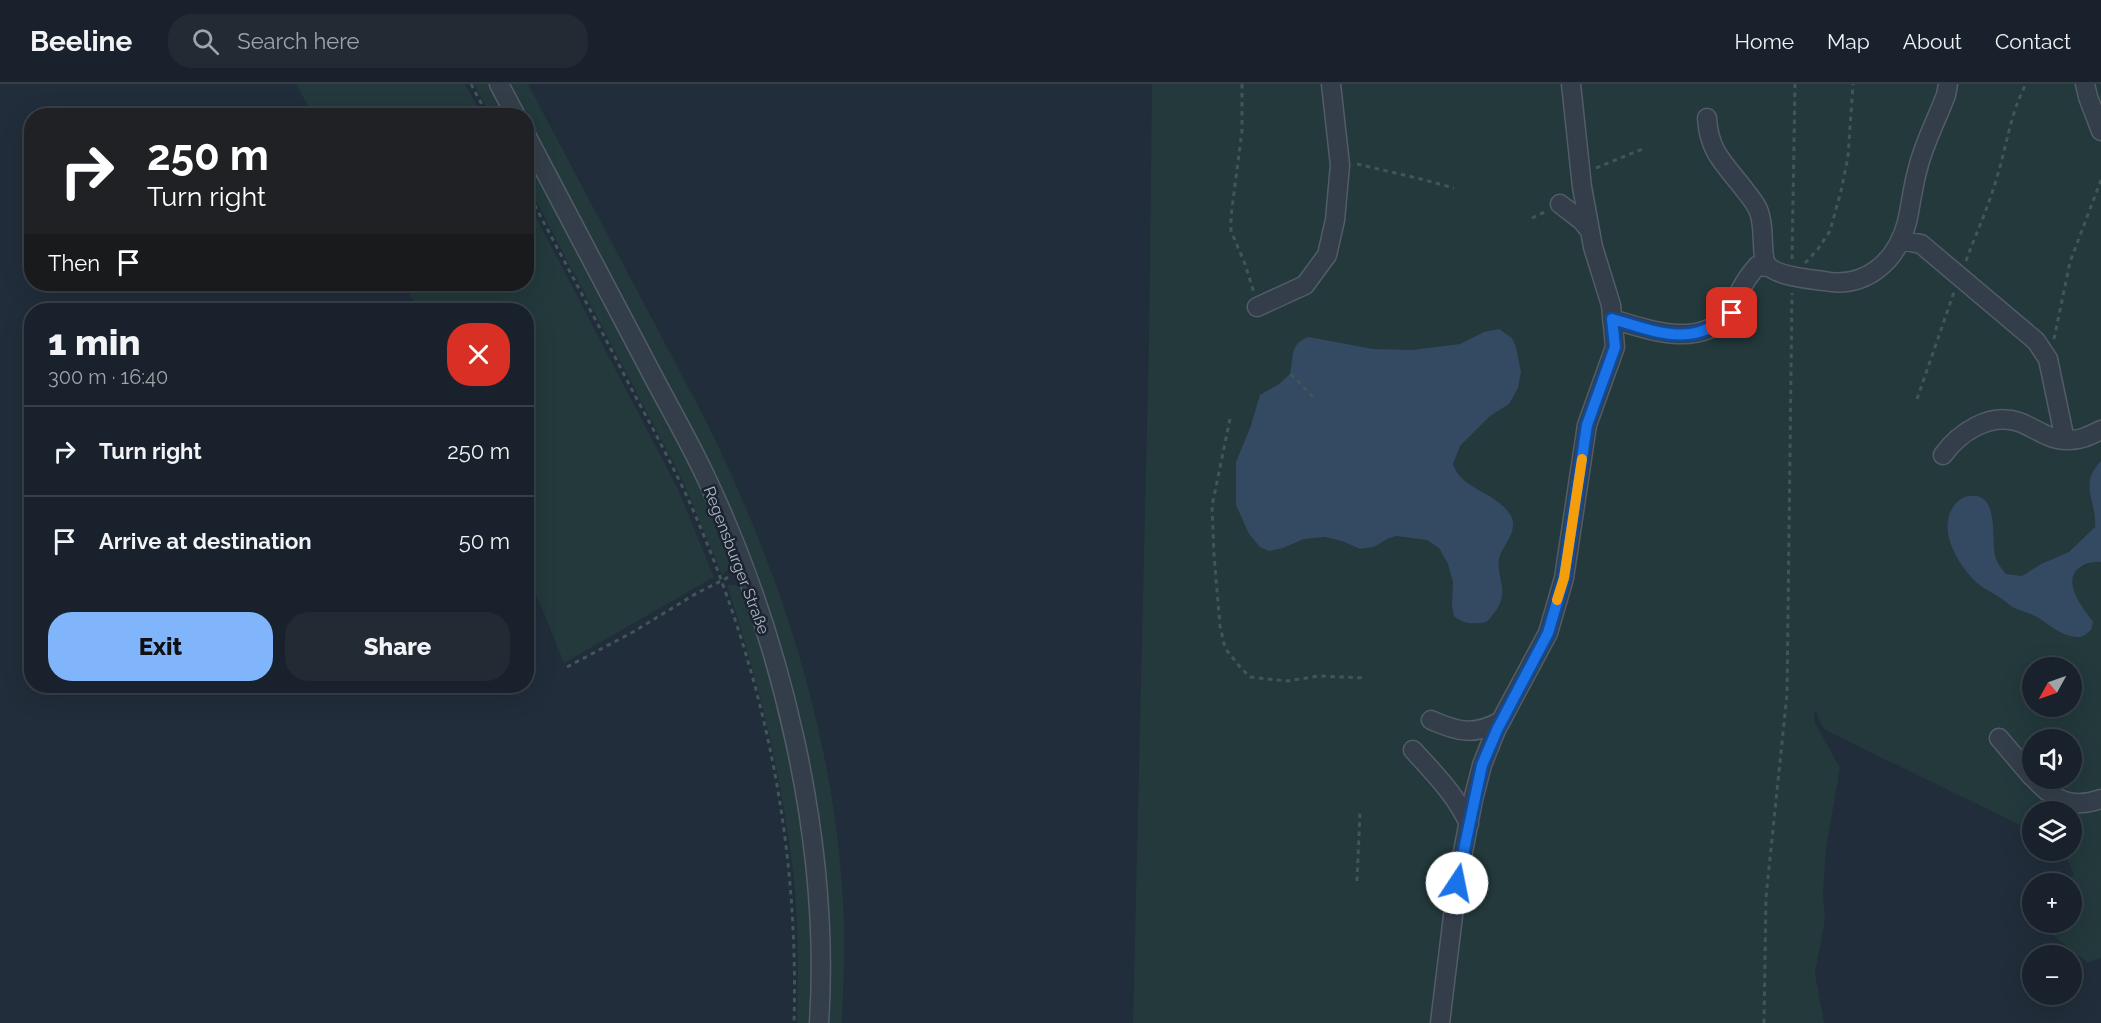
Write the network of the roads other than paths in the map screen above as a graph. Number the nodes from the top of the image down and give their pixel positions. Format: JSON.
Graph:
{"nodes":[{"id":1,"x":500,"y":84,"type":"edge"},
{"id":2,"x":1331,"y":84,"type":"edge"},
{"id":3,"x":1571,"y":84,"type":"edge"},
{"id":4,"x":1948,"y":84,"type":"edge"},
{"id":5,"x":2084,"y":88,"type":"edge"},
{"id":6,"x":512,"y":108,"type":"edge"},
{"id":7,"x":1707,"y":118,"type":"dead end"},
{"id":8,"x":2101,"y":130,"type":"edge"},
{"id":9,"x":534,"y":150,"type":"edge"},
{"id":10,"x":1560,"y":204,"type":"dead end"},
{"id":11,"x":1590,"y":231,"type":"junction"},
{"id":12,"x":1900,"y":240,"type":"junction"},
{"id":13,"x":1769,"y":267,"type":"junction"},
{"id":14,"x":1257,"y":307,"type":"road end"},
{"id":15,"x":1612,"y":319,"type":"junction"},
{"id":16,"x":2101,"y":430,"type":"edge"},
{"id":17,"x":2065,"y":441,"type":"junction"},
{"id":18,"x":1943,"y":455,"type":"dead end"},
{"id":19,"x":1431,"y":720,"type":"dead end"},
{"id":20,"x":1501,"y":721,"type":"junction"},
{"id":21,"x":1999,"y":738,"type":"dead end"},
{"id":22,"x":1413,"y":750,"type":"dead end"},
{"id":23,"x":2022,"y":765,"type":"edge"},
{"id":24,"x":2046,"y":789,"type":"edge"},
{"id":25,"x":2101,"y":799,"type":"edge"},
{"id":26,"x":1469,"y":824,"type":"junction"},
{"id":27,"x":1441,"y":1018,"type":"edge"},
{"id":28,"x":819,"y":1023,"type":"edge"}],
"edges":[{"from":1,"to":6,"type":"street"},
{"from":2,"to":14,"type":"street"},
{"from":3,"to":11,"type":"street"},
{"from":4,"to":12,"type":"street"},
{"from":5,"to":8,"type":"street"},
{"from":7,"to":13,"type":"street"},
{"from":9,"to":28,"type":"street","name":"Regensburger Straße"},
{"from":10,"to":11,"type":"street"},
{"from":11,"to":15,"type":"street"},
{"from":12,"to":13,"type":"street"},
{"from":12,"to":17,"type":"street"},
{"from":13,"to":15,"type":"street"},
{"from":15,"to":20,"type":"street"},
{"from":16,"to":17,"type":"street"},
{"from":17,"to":18,"type":"street"},
{"from":19,"to":20,"type":"street"},
{"from":20,"to":26,"type":"street"},
{"from":21,"to":23,"type":"street"},
{"from":22,"to":26,"type":"street"},
{"from":24,"to":25,"type":"street"},
{"from":26,"to":27,"type":"street"}]}
